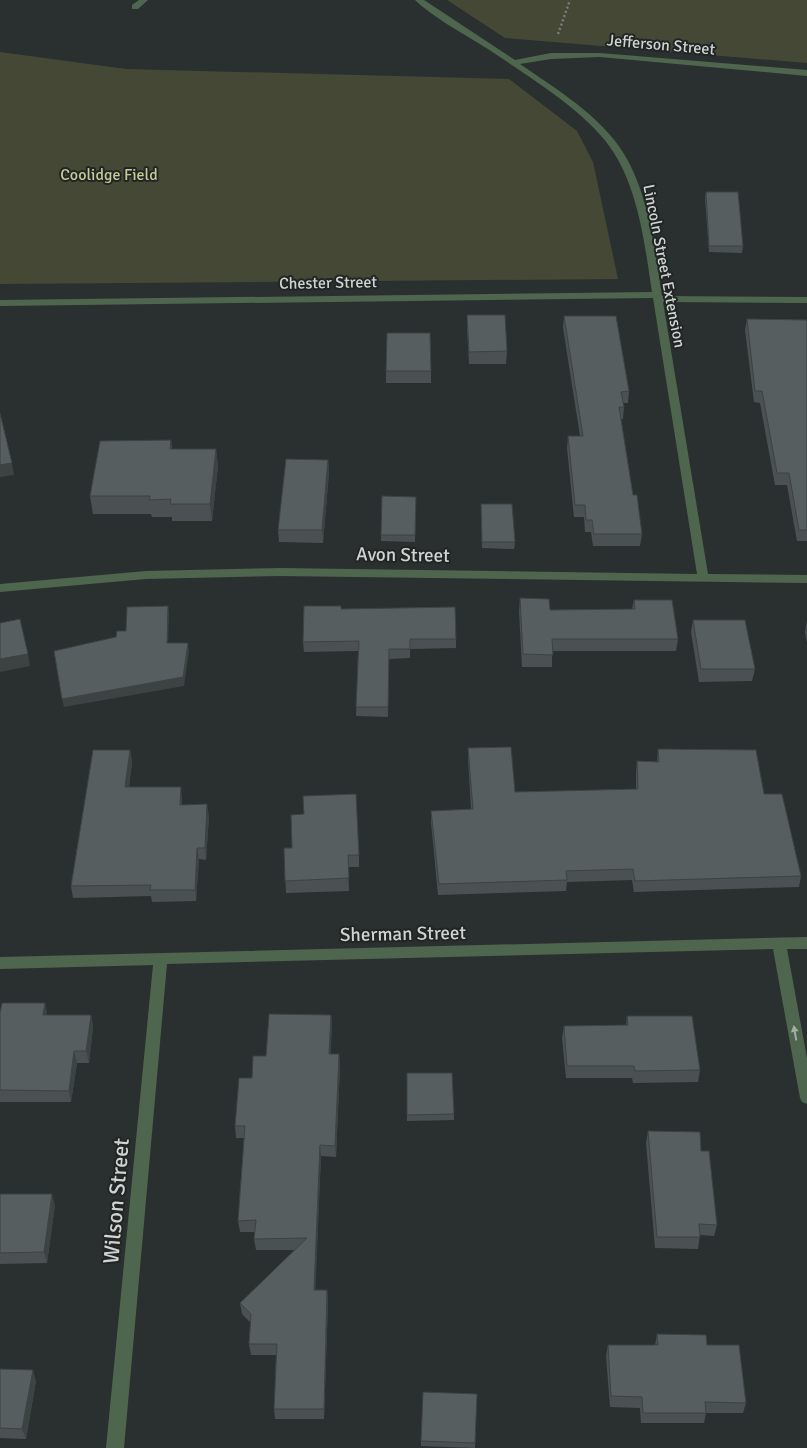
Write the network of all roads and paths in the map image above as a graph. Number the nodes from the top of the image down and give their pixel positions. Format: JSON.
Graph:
{"nodes":[{"id":1,"x":144,"y":0,"type":"edge"},
{"id":2,"x":419,"y":0,"type":"edge"},
{"id":3,"x":570,"y":0,"type":"edge"},
{"id":4,"x":135,"y":7,"type":"dead end"},
{"id":5,"x":551,"y":56,"type":"junction"},
{"id":6,"x":513,"y":63,"type":"junction"},
{"id":7,"x":807,"y":74,"type":"edge"},
{"id":8,"x":657,"y":297,"type":"junction"},
{"id":9,"x":807,"y":300,"type":"edge"},
{"id":10,"x":0,"y":302,"type":"edge"},
{"id":11,"x":702,"y":577,"type":"junction"},
{"id":12,"x":807,"y":579,"type":"edge"},
{"id":13,"x":0,"y":588,"type":"edge"},
{"id":14,"x":807,"y":943,"type":"edge"},
{"id":15,"x":779,"y":944,"type":"junction"},
{"id":16,"x":161,"y":959,"type":"junction"},
{"id":17,"x":0,"y":963,"type":"edge"},
{"id":18,"x":807,"y":1098,"type":"edge"},
{"id":19,"x":115,"y":1448,"type":"edge"}],
"edges":[{"from":1,"to":4,"type":"street"},
{"from":2,"to":6,"type":"street","name":"Lincoln Street Extension"},
{"from":3,"to":5,"type":"path"},
{"from":5,"to":6,"type":"street","name":"Jefferson Street"},
{"from":5,"to":7,"type":"street","name":"Jefferson Street"},
{"from":6,"to":8,"type":"street","name":"Lincoln Street Extension"},
{"from":8,"to":9,"type":"street","name":"Chester Street"},
{"from":8,"to":10,"type":"street","name":"Chester Street"},
{"from":8,"to":11,"type":"street","name":"Lincoln Street Extension"},
{"from":11,"to":12,"type":"street","name":"Avon Street"},
{"from":11,"to":13,"type":"street","name":"Avon Street"},
{"from":14,"to":15,"type":"street","name":"Sherman Street"},
{"from":15,"to":16,"type":"street","name":"Sherman Street"},
{"from":18,"to":15,"type":"street","one_way":true},
{"from":16,"to":17,"type":"street","name":"Sherman Street"},
{"from":16,"to":19,"type":"street","name":"Wilson Street"}]}
